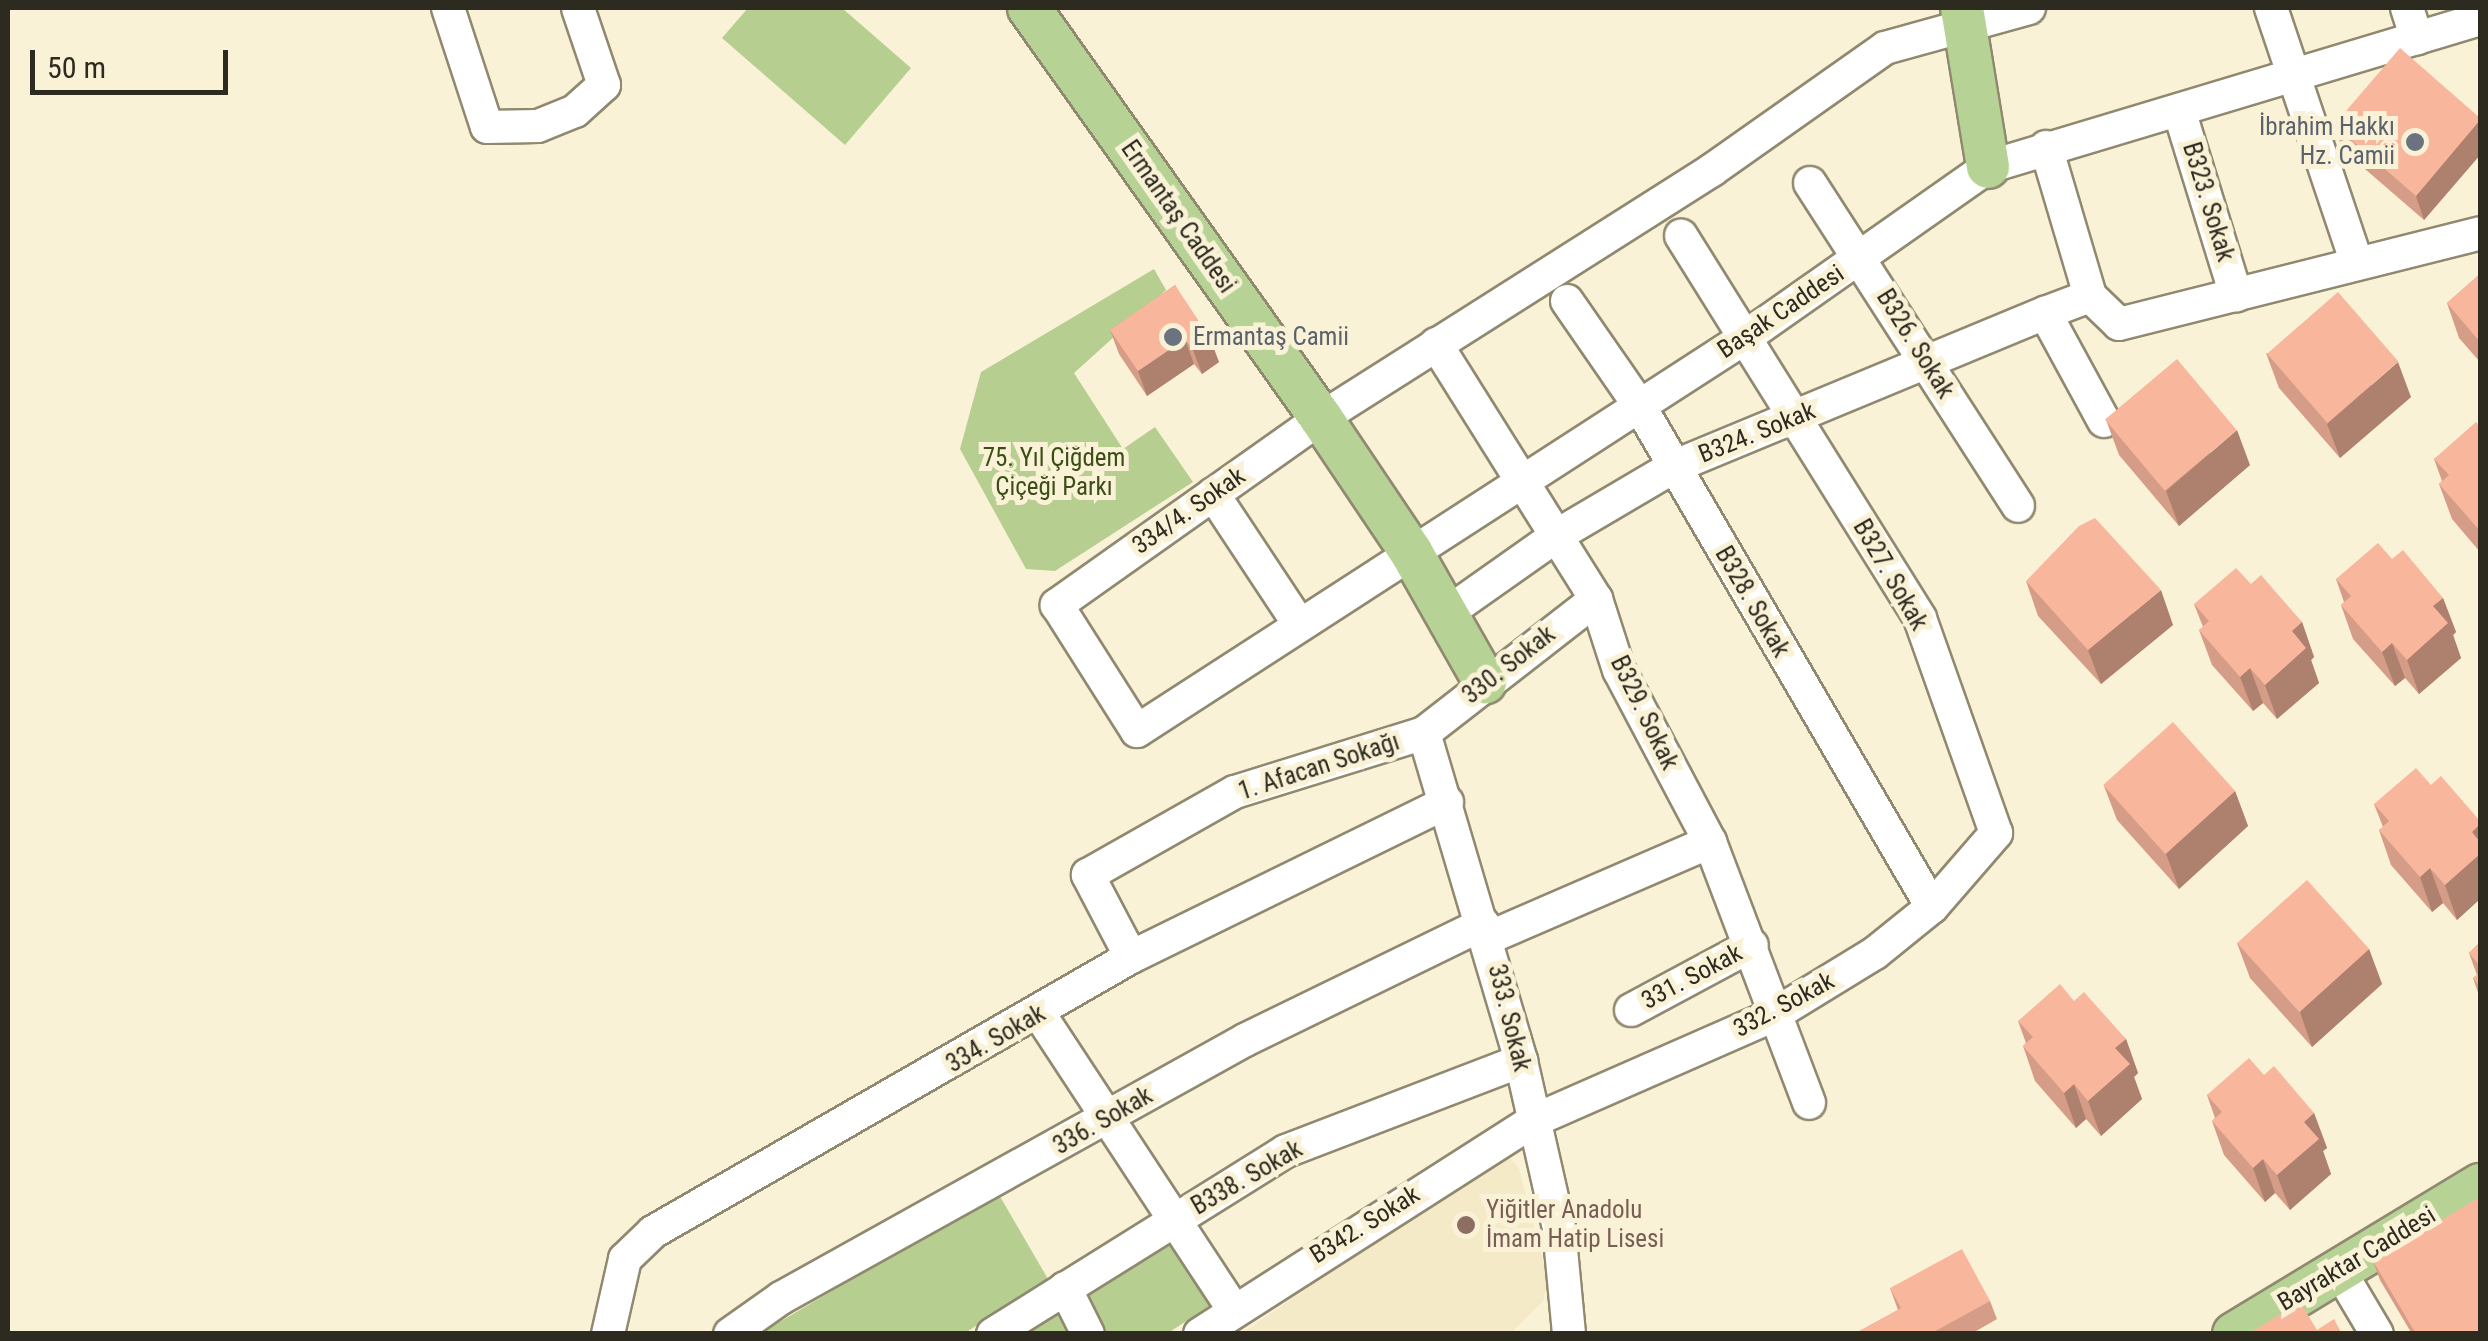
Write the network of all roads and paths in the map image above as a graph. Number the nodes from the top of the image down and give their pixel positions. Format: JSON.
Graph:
{"nodes":[{"id":1,"x":448,"y":8,"type":"edge"},
{"id":2,"x":578,"y":8,"type":"edge"},
{"id":3,"x":1028,"y":8,"type":"edge"},
{"id":4,"x":2029,"y":8,"type":"edge"},
{"id":5,"x":2271,"y":8,"type":"edge"},
{"id":6,"x":1963,"y":16,"type":"edge"},
{"id":7,"x":2480,"y":19,"type":"edge"},
{"id":8,"x":2412,"y":23,"type":"edge"},
{"id":9,"x":2295,"y":76,"type":"junction"},
{"id":10,"x":2179,"y":110,"type":"junction"},
{"id":11,"x":2046,"y":147,"type":"junction"},
{"id":12,"x":1988,"y":167,"type":"junction"},
{"id":13,"x":1810,"y":183,"type":"dead end"},
{"id":14,"x":2480,"y":233,"type":"edge"},
{"id":15,"x":1681,"y":236,"type":"dead end"},
{"id":16,"x":1862,"y":259,"type":"junction"},
{"id":17,"x":2357,"y":263,"type":"junction"},
{"id":18,"x":2236,"y":295,"type":"junction"},
{"id":19,"x":2090,"y":296,"type":"junction"},
{"id":20,"x":1567,"y":301,"type":"dead end"},
{"id":21,"x":2045,"y":313,"type":"junction"},
{"id":22,"x":1746,"y":336,"type":"junction"},
{"id":23,"x":1436,"y":344,"type":"junction"},
{"id":24,"x":1928,"y":363,"type":"junction"},
{"id":25,"x":1639,"y":405,"type":"junction"},
{"id":26,"x":1321,"y":418,"type":"junction"},
{"id":27,"x":1794,"y":418,"type":"junction"},
{"id":28,"x":2104,"y":421,"type":"edge"},
{"id":29,"x":1673,"y":467,"type":"junction"},
{"id":30,"x":1523,"y":479,"type":"junction"},
{"id":31,"x":1213,"y":494,"type":"junction"},
{"id":32,"x":2018,"y":506,"type":"dead end"},
{"id":33,"x":1556,"y":536,"type":"junction"},
{"id":34,"x":1411,"y":552,"type":"junction"},
{"id":35,"x":1596,"y":599,"type":"junction"},
{"id":36,"x":1447,"y":613,"type":"junction"},
{"id":37,"x":1300,"y":624,"type":"junction"},
{"id":38,"x":1485,"y":682,"type":"junction"},
{"id":39,"x":1138,"y":730,"type":"joint"},
{"id":40,"x":1424,"y":733,"type":"junction"},
{"id":41,"x":1447,"y":802,"type":"junction"},
{"id":42,"x":1996,"y":832,"type":"joint"},
{"id":43,"x":1710,"y":842,"type":"junction"},
{"id":44,"x":1932,"y":907,"type":"junction"},
{"id":45,"x":1486,"y":931,"type":"junction"},
{"id":46,"x":1752,"y":945,"type":"junction"},
{"id":47,"x":1132,"y":958,"type":"junction"},
{"id":48,"x":1632,"y":1010,"type":"dead end"},
{"id":49,"x":1040,"y":1015,"type":"junction"},
{"id":50,"x":1772,"y":1016,"type":"junction"},
{"id":51,"x":1521,"y":1061,"type":"junction"},
{"id":52,"x":1809,"y":1102,"type":"dead end"},
{"id":53,"x":1110,"y":1118,"type":"junction"},
{"id":54,"x":1532,"y":1121,"type":"junction"},
{"id":55,"x":2480,"y":1185,"type":"edge"},
{"id":56,"x":1175,"y":1220,"type":"junction"},
{"id":57,"x":2339,"y":1270,"type":"junction"},
{"id":58,"x":1065,"y":1288,"type":"junction"},
{"id":59,"x":1234,"y":1310,"type":"junction"},
{"id":60,"x":1568,"y":1321,"type":"edge"},
{"id":61,"x":608,"y":1334,"type":"edge"},
{"id":62,"x":730,"y":1334,"type":"edge"},
{"id":63,"x":992,"y":1334,"type":"edge"},
{"id":64,"x":1088,"y":1334,"type":"edge"},
{"id":65,"x":1200,"y":1334,"type":"edge"},
{"id":66,"x":1545,"y":1334,"type":"edge"},
{"id":67,"x":2234,"y":1334,"type":"edge"},
{"id":68,"x":2377,"y":1334,"type":"edge"}],
"edges":[{"from":1,"to":2,"type":"street"},
{"from":3,"to":26,"type":"main road","name":"Ermantaş Caddesi"},
{"from":4,"to":6,"type":"street","name":"334/4. Sokak"},
{"from":5,"to":9,"type":"street"},
{"from":6,"to":12,"type":"main road"},
{"from":6,"to":23,"type":"street","name":"334/4. Sokak"},
{"from":7,"to":8,"type":"street","name":"Başak Caddesi"},
{"from":8,"to":9,"type":"street","name":"Başak Caddesi"},
{"from":9,"to":10,"type":"street","name":"Başak Caddesi"},
{"from":9,"to":17,"type":"street"},
{"from":10,"to":11,"type":"street","name":"Başak Caddesi"},
{"from":10,"to":18,"type":"street","name":"B323. Sokak"},
{"from":11,"to":12,"type":"street","name":"Başak Caddesi"},
{"from":11,"to":19,"type":"street"},
{"from":12,"to":16,"type":"street","name":"Başak Caddesi"},
{"from":13,"to":16,"type":"street","name":"B326. Sokak"},
{"from":14,"to":17,"type":"street"},
{"from":15,"to":22,"type":"street","name":"B327. Sokak"},
{"from":16,"to":22,"type":"street","name":"Başak Caddesi"},
{"from":16,"to":24,"type":"street","name":"B326. Sokak"},
{"from":17,"to":18,"type":"street"},
{"from":18,"to":19,"type":"street"},
{"from":19,"to":21,"type":"street","name":"B324. Sokak"},
{"from":20,"to":25,"type":"street","name":"B328. Sokak"},
{"from":21,"to":24,"type":"street","name":"B324. Sokak"},
{"from":21,"to":28,"type":"street"},
{"from":22,"to":25,"type":"street","name":"Başak Caddesi"},
{"from":22,"to":27,"type":"street","name":"B327. Sokak"},
{"from":23,"to":26,"type":"street","name":"334/4. Sokak"},
{"from":23,"to":30,"type":"street","name":"B329. Sokak"},
{"from":24,"to":27,"type":"street","name":"B324. Sokak"},
{"from":24,"to":32,"type":"street","name":"B326. Sokak"},
{"from":25,"to":29,"type":"street","name":"B328. Sokak"},
{"from":25,"to":30,"type":"street","name":"Başak Caddesi"},
{"from":26,"to":31,"type":"street","name":"334/4. Sokak"},
{"from":26,"to":34,"type":"main road","name":"Ermantaş Caddesi"},
{"from":27,"to":29,"type":"street","name":"B324. Sokak"},
{"from":27,"to":42,"type":"street","name":"B327. Sokak"},
{"from":29,"to":33,"type":"street","name":"B324. Sokak"},
{"from":29,"to":44,"type":"street","name":"B328. Sokak"},
{"from":30,"to":33,"type":"street","name":"B329. Sokak"},
{"from":30,"to":34,"type":"street","name":"Başak Caddesi"},
{"from":31,"to":37,"type":"street"},
{"from":31,"to":39,"type":"street","name":"334/4. Sokak"},
{"from":33,"to":35,"type":"street","name":"B329. Sokak"},
{"from":33,"to":36,"type":"street","name":"B324. Sokak"},
{"from":34,"to":36,"type":"main road","name":"Ermantaş Caddesi"},
{"from":34,"to":37,"type":"street","name":"Başak Caddesi"},
{"from":35,"to":38,"type":"street","name":"330. Sokak"},
{"from":35,"to":43,"type":"street","name":"B329. Sokak"},
{"from":36,"to":38,"type":"main road","name":"Ermantaş Caddesi"},
{"from":37,"to":39,"type":"street","name":"Başak Caddesi"},
{"from":38,"to":40,"type":"street","name":"330. Sokak"},
{"from":40,"to":41,"type":"street","name":"333. Sokak"},
{"from":40,"to":47,"type":"street","name":"1. Afacan Sokağı"},
{"from":41,"to":45,"type":"street","name":"333. Sokak"},
{"from":41,"to":47,"type":"street","name":"334. Sokak"},
{"from":42,"to":44,"type":"street","name":"332. Sokak"},
{"from":43,"to":45,"type":"street","name":"336. Sokak"},
{"from":43,"to":46,"type":"street","name":"B329. Sokak"},
{"from":44,"to":50,"type":"street","name":"332. Sokak"},
{"from":45,"to":51,"type":"street","name":"333. Sokak"},
{"from":45,"to":53,"type":"street","name":"336. Sokak"},
{"from":46,"to":48,"type":"street","name":"331. Sokak"},
{"from":46,"to":50,"type":"street","name":"B329. Sokak"},
{"from":47,"to":49,"type":"street","name":"334. Sokak"},
{"from":49,"to":53,"type":"street"},
{"from":49,"to":61,"type":"street","name":"334. Sokak"},
{"from":50,"to":52,"type":"street","name":"B329. Sokak"},
{"from":50,"to":54,"type":"street","name":"332. Sokak"},
{"from":51,"to":54,"type":"street","name":"333. Sokak"},
{"from":51,"to":56,"type":"street","name":"B338. Sokak"},
{"from":53,"to":56,"type":"street"},
{"from":53,"to":62,"type":"street","name":"336. Sokak"},
{"from":54,"to":59,"type":"street","name":"B342. Sokak"},
{"from":54,"to":60,"type":"street","name":"333. Sokak"},
{"from":55,"to":57,"type":"main road","name":"Bayraktar Caddesi"},
{"from":56,"to":58,"type":"street","name":"B338. Sokak"},
{"from":56,"to":59,"type":"street"},
{"from":57,"to":67,"type":"main road","name":"Bayraktar Caddesi"},
{"from":57,"to":68,"type":"street"},
{"from":58,"to":63,"type":"street","name":"B338. Sokak"},
{"from":58,"to":64,"type":"street"},
{"from":59,"to":65,"type":"street","name":"B342. Sokak"},
{"from":60,"to":66,"type":"street"}]}
